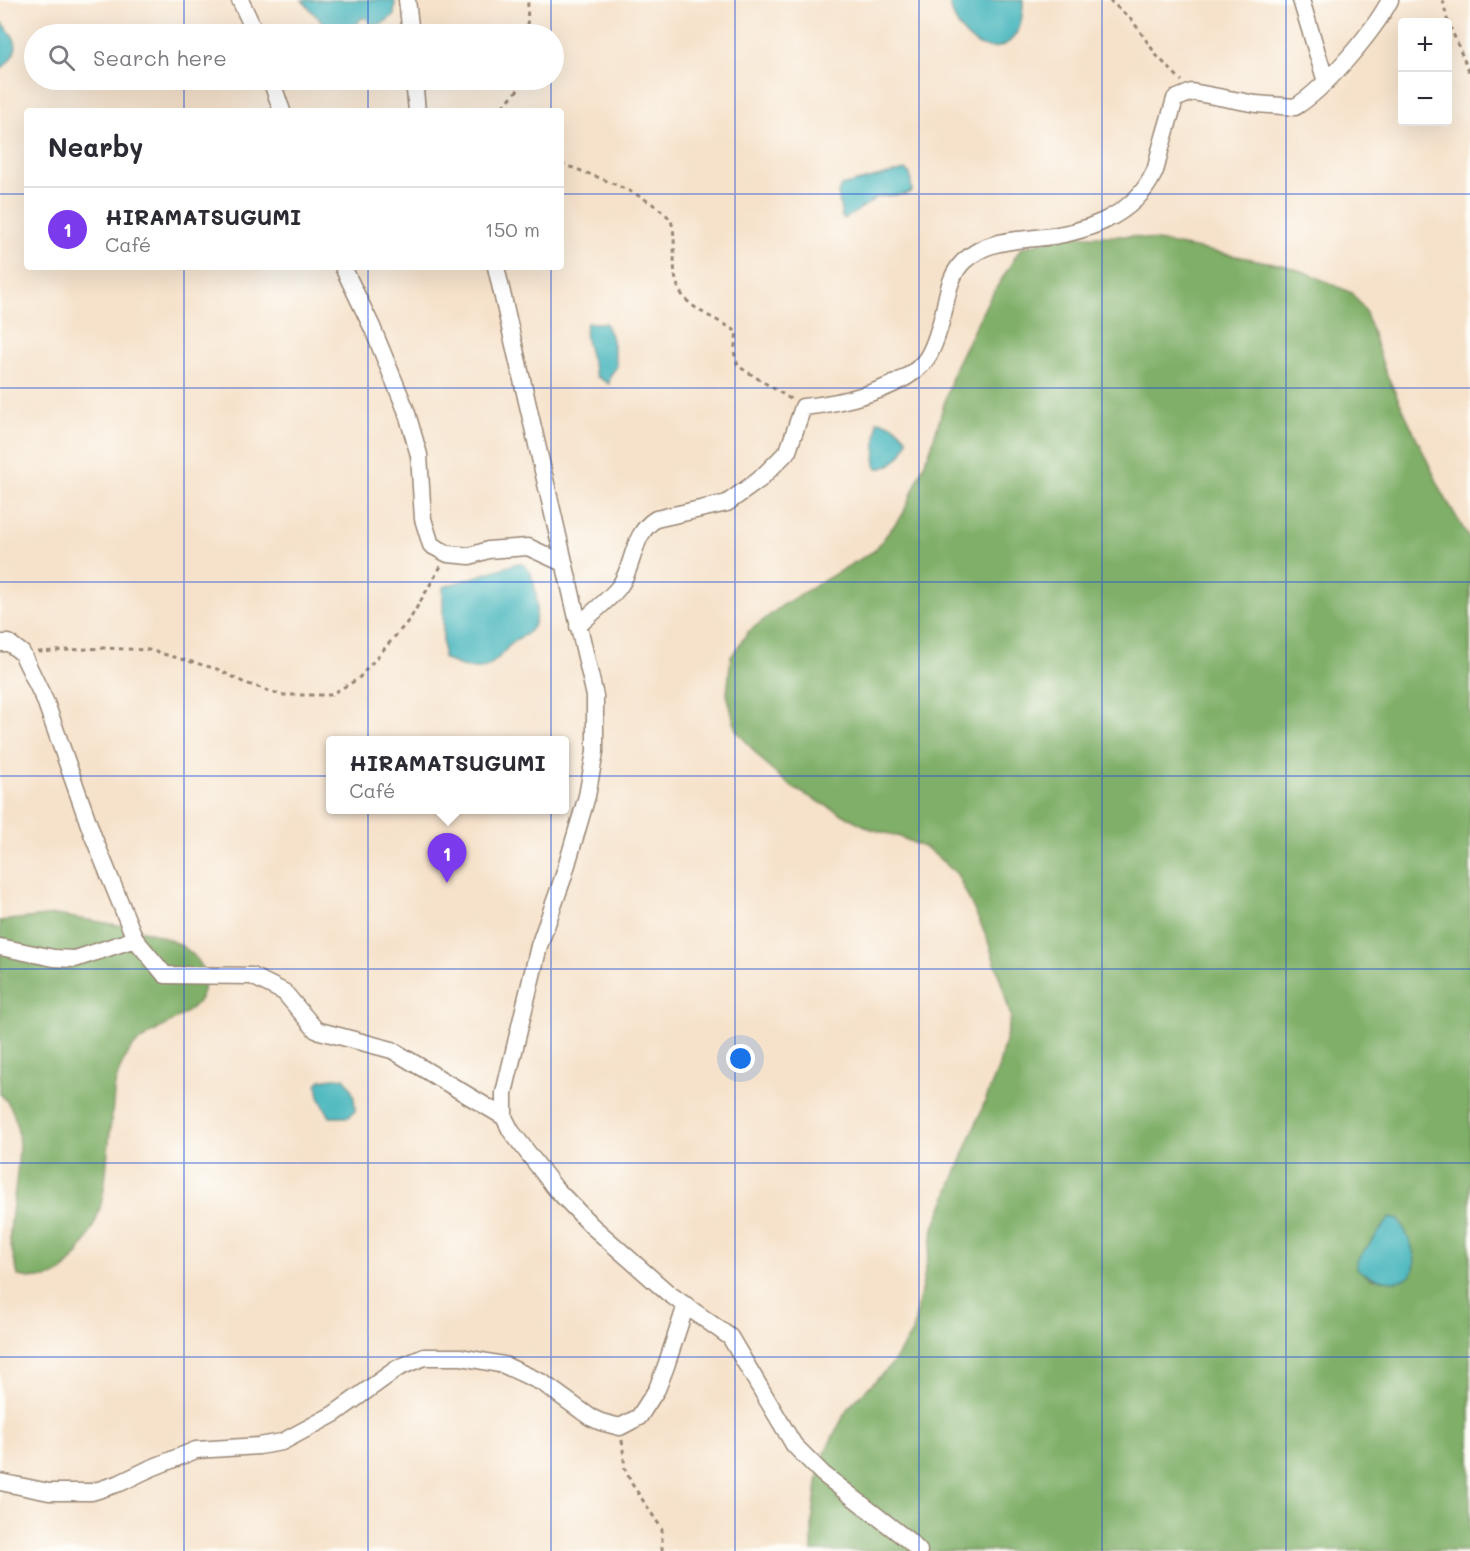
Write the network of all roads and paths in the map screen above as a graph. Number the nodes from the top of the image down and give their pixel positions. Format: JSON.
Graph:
{"nodes":[{"id":1,"x":240,"y":0,"type":"edge"},
{"id":2,"x":407,"y":0,"type":"edge"},
{"id":3,"x":528,"y":0,"type":"edge"},
{"id":4,"x":1109,"y":0,"type":"edge"},
{"id":5,"x":1301,"y":0,"type":"edge"},
{"id":6,"x":1390,"y":0,"type":"edge"},
{"id":7,"x":1443,"y":0,"type":"edge"},
{"id":8,"x":251,"y":24,"type":"edge"},
{"id":9,"x":410,"y":24,"type":"edge"},
{"id":10,"x":527,"y":24,"type":"edge"},
{"id":11,"x":1470,"y":74,"type":"edge"},
{"id":12,"x":1326,"y":82,"type":"junction"},
{"id":13,"x":275,"y":90,"type":"edge"},
{"id":14,"x":415,"y":90,"type":"edge"},
{"id":15,"x":518,"y":90,"type":"edge"},
{"id":16,"x":1192,"y":92,"type":"junction"},
{"id":17,"x":281,"y":108,"type":"edge"},
{"id":18,"x":417,"y":108,"type":"edge"},
{"id":19,"x":500,"y":108,"type":"edge"},
{"id":20,"x":564,"y":165,"type":"edge"},
{"id":21,"x":344,"y":270,"type":"edge"},
{"id":22,"x":497,"y":270,"type":"edge"},
{"id":23,"x":803,"y":407,"type":"junction"},
{"id":24,"x":448,"y":554,"type":"junction"},
{"id":25,"x":563,"y":563,"type":"junction"},
{"id":26,"x":578,"y":626,"type":"junction"},
{"id":27,"x":0,"y":643,"type":"edge"},
{"id":28,"x":22,"y":653,"type":"junction"},
{"id":29,"x":135,"y":939,"type":"junction"},
{"id":30,"x":0,"y":947,"type":"edge"},
{"id":31,"x":504,"y":1117,"type":"junction"},
{"id":32,"x":686,"y":1305,"type":"junction"},
{"id":33,"x":620,"y":1426,"type":"junction"},
{"id":34,"x":0,"y":1482,"type":"edge"},
{"id":35,"x":662,"y":1551,"type":"edge"},
{"id":36,"x":919,"y":1551,"type":"edge"}],
"edges":[{"from":1,"to":8,"type":"street"},
{"from":2,"to":9,"type":"street"},
{"from":3,"to":10,"type":"path"},
{"from":4,"to":16,"type":"path"},
{"from":5,"to":12,"type":"street"},
{"from":6,"to":12,"type":"street"},
{"from":7,"to":11,"type":"path"},
{"from":12,"to":16,"type":"street"},
{"from":13,"to":17,"type":"street"},
{"from":14,"to":18,"type":"street"},
{"from":15,"to":19,"type":"path"},
{"from":16,"to":23,"type":"street"},
{"from":20,"to":23,"type":"path"},
{"from":21,"to":24,"type":"street"},
{"from":22,"to":25,"type":"street"},
{"from":23,"to":26,"type":"street"},
{"from":24,"to":25,"type":"street"},
{"from":24,"to":28,"type":"path"},
{"from":25,"to":26,"type":"street"},
{"from":26,"to":31,"type":"street"},
{"from":27,"to":28,"type":"street"},
{"from":28,"to":29,"type":"street"},
{"from":29,"to":30,"type":"street"},
{"from":29,"to":31,"type":"street"},
{"from":31,"to":32,"type":"street"},
{"from":32,"to":33,"type":"street"},
{"from":32,"to":36,"type":"street"},
{"from":33,"to":34,"type":"street"},
{"from":33,"to":35,"type":"path"}]}
